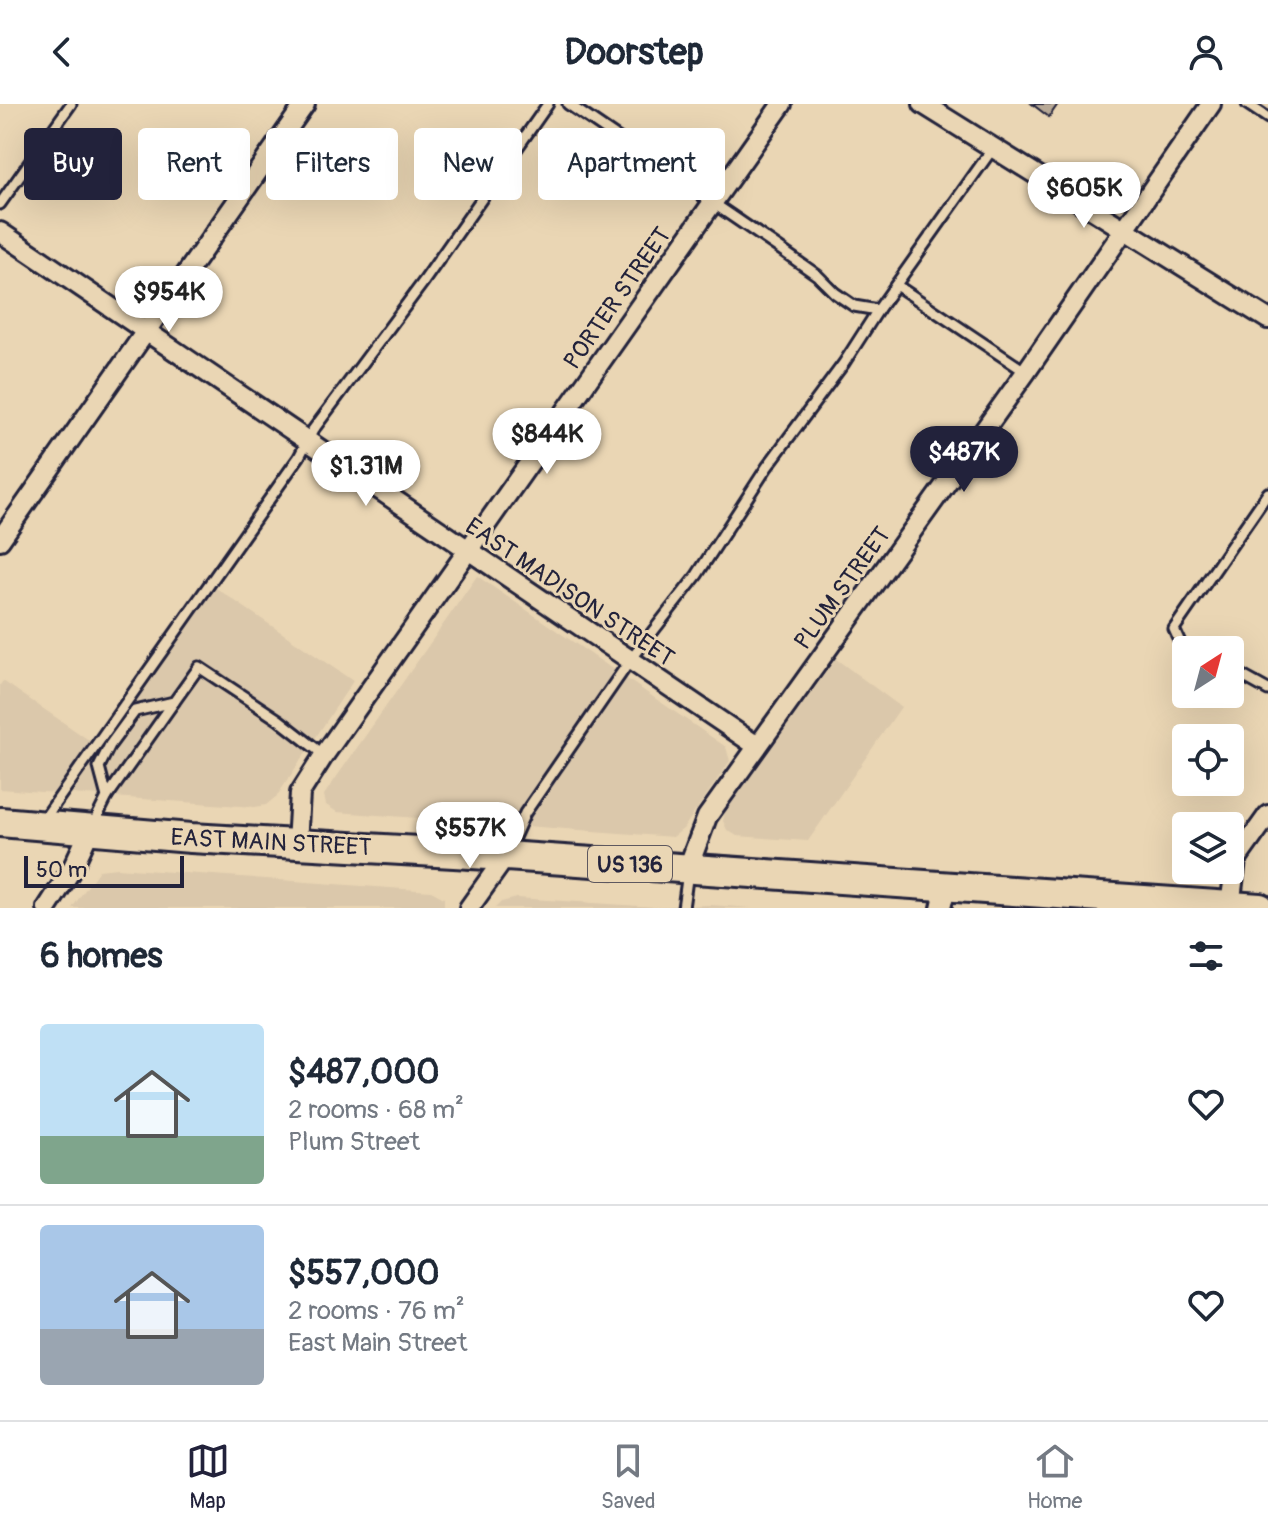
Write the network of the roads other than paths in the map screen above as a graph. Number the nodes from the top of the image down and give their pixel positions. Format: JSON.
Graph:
{"nodes":[{"id":1,"x":71,"y":104,"type":"edge"},
{"id":2,"x":305,"y":104,"type":"edge"},
{"id":3,"x":548,"y":104,"type":"edge"},
{"id":4,"x":568,"y":104,"type":"edge"},
{"id":5,"x":782,"y":104,"type":"edge"},
{"id":6,"x":923,"y":104,"type":"edge"},
{"id":7,"x":1211,"y":104,"type":"edge"},
{"id":8,"x":1247,"y":104,"type":"edge"},
{"id":9,"x":1268,"y":118,"type":"edge"},
{"id":10,"x":993,"y":147,"type":"junction"},
{"id":11,"x":713,"y":203,"type":"junction"},
{"id":12,"x":0,"y":204,"type":"edge"},
{"id":13,"x":1124,"y":231,"type":"junction"},
{"id":14,"x":0,"y":232,"type":"edge"},
{"id":15,"x":896,"y":285,"type":"junction"},
{"id":16,"x":878,"y":310,"type":"junction"},
{"id":17,"x":1268,"y":319,"type":"edge"},
{"id":18,"x":145,"y":331,"type":"junction"},
{"id":19,"x":1026,"y":372,"type":"junction"},
{"id":20,"x":306,"y":442,"type":"junction"},
{"id":21,"x":1268,"y":493,"type":"edge"},
{"id":22,"x":0,"y":540,"type":"edge"},
{"id":23,"x":469,"y":552,"type":"junction"},
{"id":24,"x":1177,"y":636,"type":"edge"},
{"id":25,"x":629,"y":662,"type":"junction"},
{"id":26,"x":1244,"y":677,"type":"edge"},
{"id":27,"x":1268,"y":690,"type":"edge"},
{"id":28,"x":174,"y":702,"type":"junction"},
{"id":29,"x":757,"y":746,"type":"junction"},
{"id":30,"x":324,"y":755,"type":"junction"},
{"id":31,"x":107,"y":797,"type":"junction"},
{"id":32,"x":1268,"y":815,"type":"edge"},
{"id":33,"x":0,"y":822,"type":"edge"},
{"id":34,"x":40,"y":825,"type":"junction"},
{"id":35,"x":90,"y":830,"type":"junction"},
{"id":36,"x":297,"y":844,"type":"junction"},
{"id":37,"x":506,"y":856,"type":"junction"},
{"id":38,"x":688,"y":868,"type":"junction"},
{"id":39,"x":944,"y":897,"type":"edge"},
{"id":40,"x":1230,"y":906,"type":"junction"},
{"id":41,"x":47,"y":908,"type":"edge"},
{"id":42,"x":469,"y":908,"type":"edge"},
{"id":43,"x":683,"y":908,"type":"edge"},
{"id":44,"x":1260,"y":908,"type":"edge"}],
"edges":[{"from":1,"to":12,"type":"lane"},
{"from":2,"to":18,"type":"street"},
{"from":3,"to":20,"type":"lane"},
{"from":4,"to":11,"type":"lane"},
{"from":5,"to":11,"type":"street","name":"PORTER STREET"},
{"from":6,"to":10,"type":"street"},
{"from":7,"to":13,"type":"street","name":"PLUM STREET"},
{"from":8,"to":9,"type":"lane"},
{"from":10,"to":13,"type":"street"},
{"from":10,"to":15,"type":"lane"},
{"from":11,"to":16,"type":"lane"},
{"from":11,"to":23,"type":"street","name":"PORTER STREET"},
{"from":13,"to":17,"type":"street"},
{"from":13,"to":19,"type":"street","name":"PLUM STREET"},
{"from":14,"to":18,"type":"street","name":"EAST MADISON STREET"},
{"from":15,"to":16,"type":"lane"},
{"from":15,"to":19,"type":"lane"},
{"from":16,"to":25,"type":"lane"},
{"from":18,"to":20,"type":"street","name":"EAST MADISON STREET"},
{"from":18,"to":22,"type":"street"},
{"from":19,"to":29,"type":"street","name":"PLUM STREET"},
{"from":20,"to":23,"type":"street","name":"EAST MADISON STREET"},
{"from":20,"to":34,"type":"lane"},
{"from":21,"to":24,"type":"lane"},
{"from":23,"to":25,"type":"street","name":"EAST MADISON STREET"},
{"from":23,"to":30,"type":"street","name":"PORTER STREET"},
{"from":25,"to":29,"type":"street","name":"EAST MADISON STREET"},
{"from":25,"to":37,"type":"lane"},
{"from":26,"to":27,"type":"lane"},
{"from":28,"to":30,"type":"lane"},
{"from":28,"to":31,"type":"lane"},
{"from":28,"to":31,"type":"lane"},
{"from":29,"to":38,"type":"street","name":"PLUM STREET"},
{"from":30,"to":36,"type":"street","name":"PORTER STREET"},
{"from":31,"to":35,"type":"lane"},
{"from":32,"to":40,"type":"street"},
{"from":33,"to":34,"type":"main road","name":"EAST MAIN STREET","number":"US 136"},
{"from":34,"to":35,"type":"main road","name":"EAST MAIN STREET","number":"US 136"},
{"from":35,"to":36,"type":"main road","name":"EAST MAIN STREET","number":"US 136"},
{"from":35,"to":41,"type":"street"},
{"from":36,"to":37,"type":"main road","name":"EAST MAIN STREET","number":"US 136"},
{"from":37,"to":38,"type":"main road","name":"EAST MAIN STREET","number":"US 136"},
{"from":37,"to":42,"type":"street"},
{"from":38,"to":39,"type":"main road","name":"EAST MAIN STREET","number":"US 136"},
{"from":38,"to":43,"type":"lane"},
{"from":39,"to":40,"type":"main road","name":"EAST MAIN STREET","number":"US 136"},
{"from":40,"to":44,"type":"main road","name":"EAST MAIN STREET","number":"US 136"}]}
